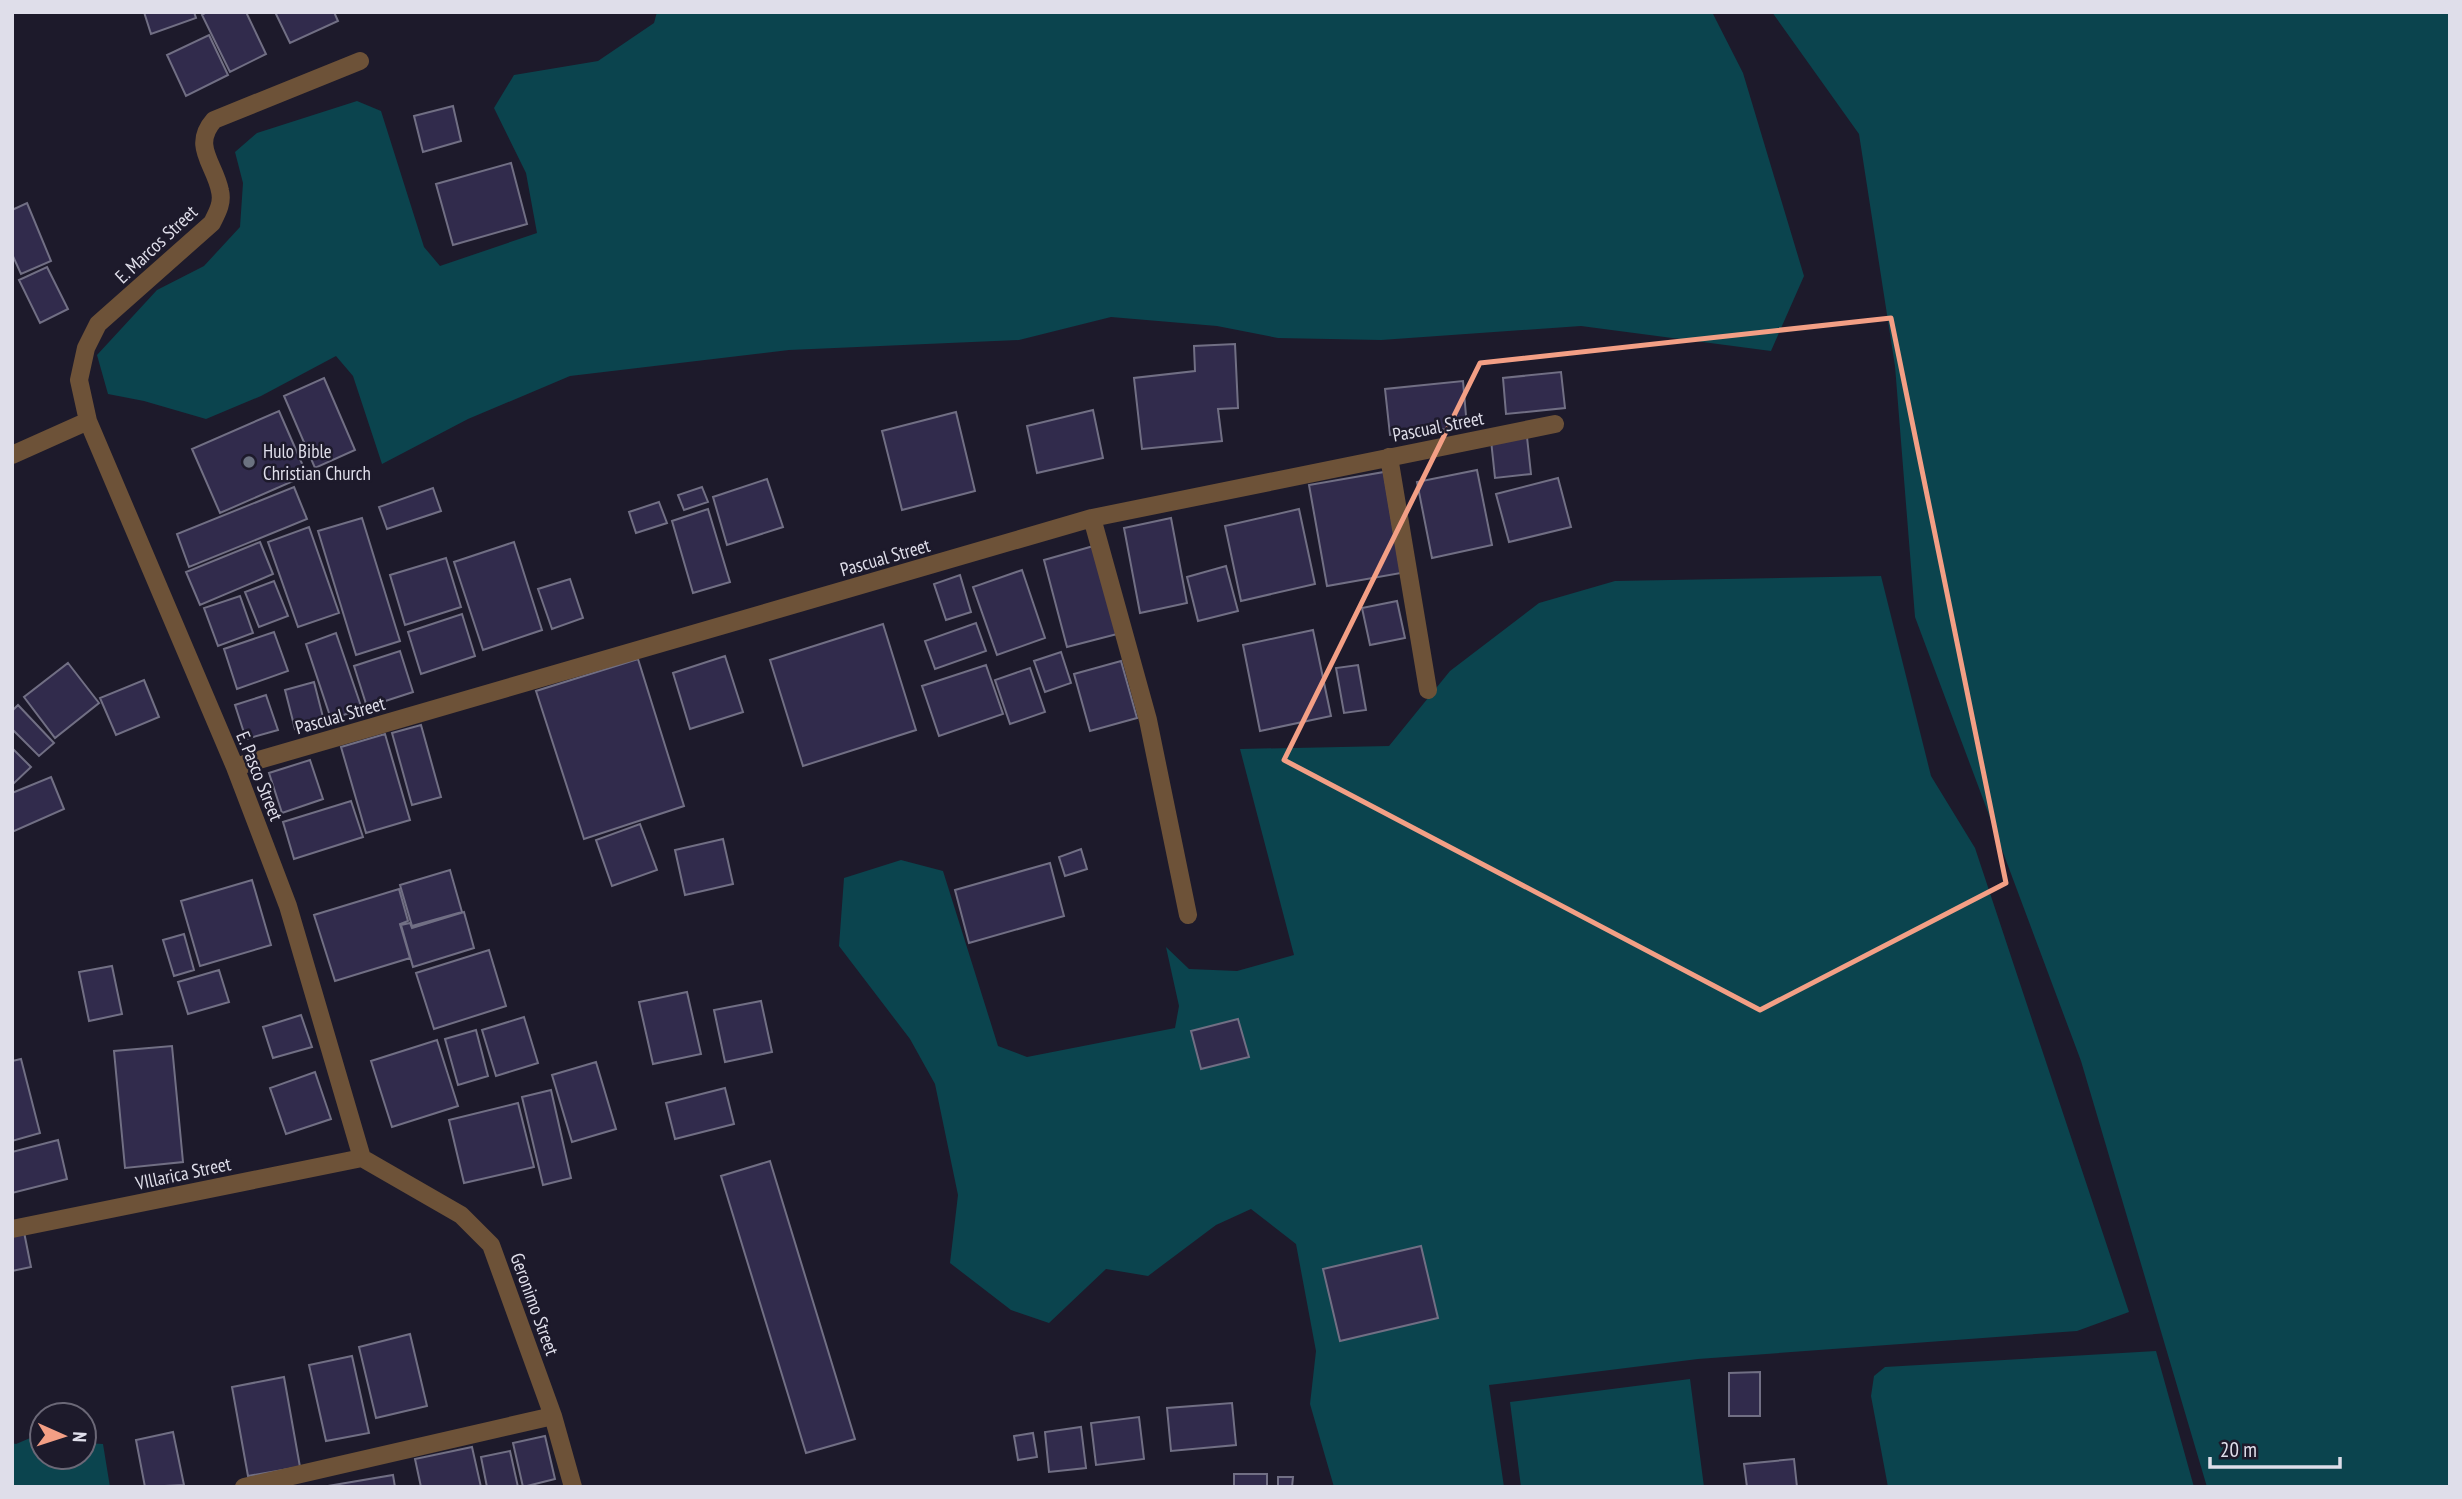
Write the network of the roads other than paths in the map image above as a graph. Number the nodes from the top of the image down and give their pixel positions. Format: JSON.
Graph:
{"nodes":[{"id":1,"x":360,"y":61,"type":"dead end"},
{"id":2,"x":88,"y":421,"type":"junction"},
{"id":3,"x":1555,"y":424,"type":"dead end"},
{"id":4,"x":12,"y":455,"type":"edge"},
{"id":5,"x":1389,"y":457,"type":"junction"},
{"id":6,"x":1092,"y":518,"type":"junction"},
{"id":7,"x":1428,"y":690,"type":"dead end"},
{"id":8,"x":235,"y":767,"type":"junction"},
{"id":9,"x":1188,"y":915,"type":"dead end"},
{"id":10,"x":362,"y":1158,"type":"junction"},
{"id":11,"x":12,"y":1229,"type":"edge"},
{"id":12,"x":553,"y":1416,"type":"junction"},
{"id":13,"x":244,"y":1487,"type":"edge"},
{"id":14,"x":573,"y":1487,"type":"edge"}],
"edges":[{"from":1,"to":2,"type":"street","name":"E. Marcos Street"},
{"from":2,"to":4,"type":"street"},
{"from":2,"to":8,"type":"street","name":"E. Pasco Street"},
{"from":3,"to":5,"type":"street","name":"Pascual Street"},
{"from":5,"to":6,"type":"street","name":"Pascual Street"},
{"from":5,"to":7,"type":"street"},
{"from":6,"to":8,"type":"street","name":"Pascual Street"},
{"from":6,"to":9,"type":"street"},
{"from":8,"to":10,"type":"street","name":"E. Pasco Street"},
{"from":10,"to":11,"type":"street","name":"VIllarica Street"},
{"from":10,"to":12,"type":"street","name":"Geronimo Street"},
{"from":12,"to":13,"type":"street"},
{"from":12,"to":14,"type":"street","name":"Geronimo Street"}]}
